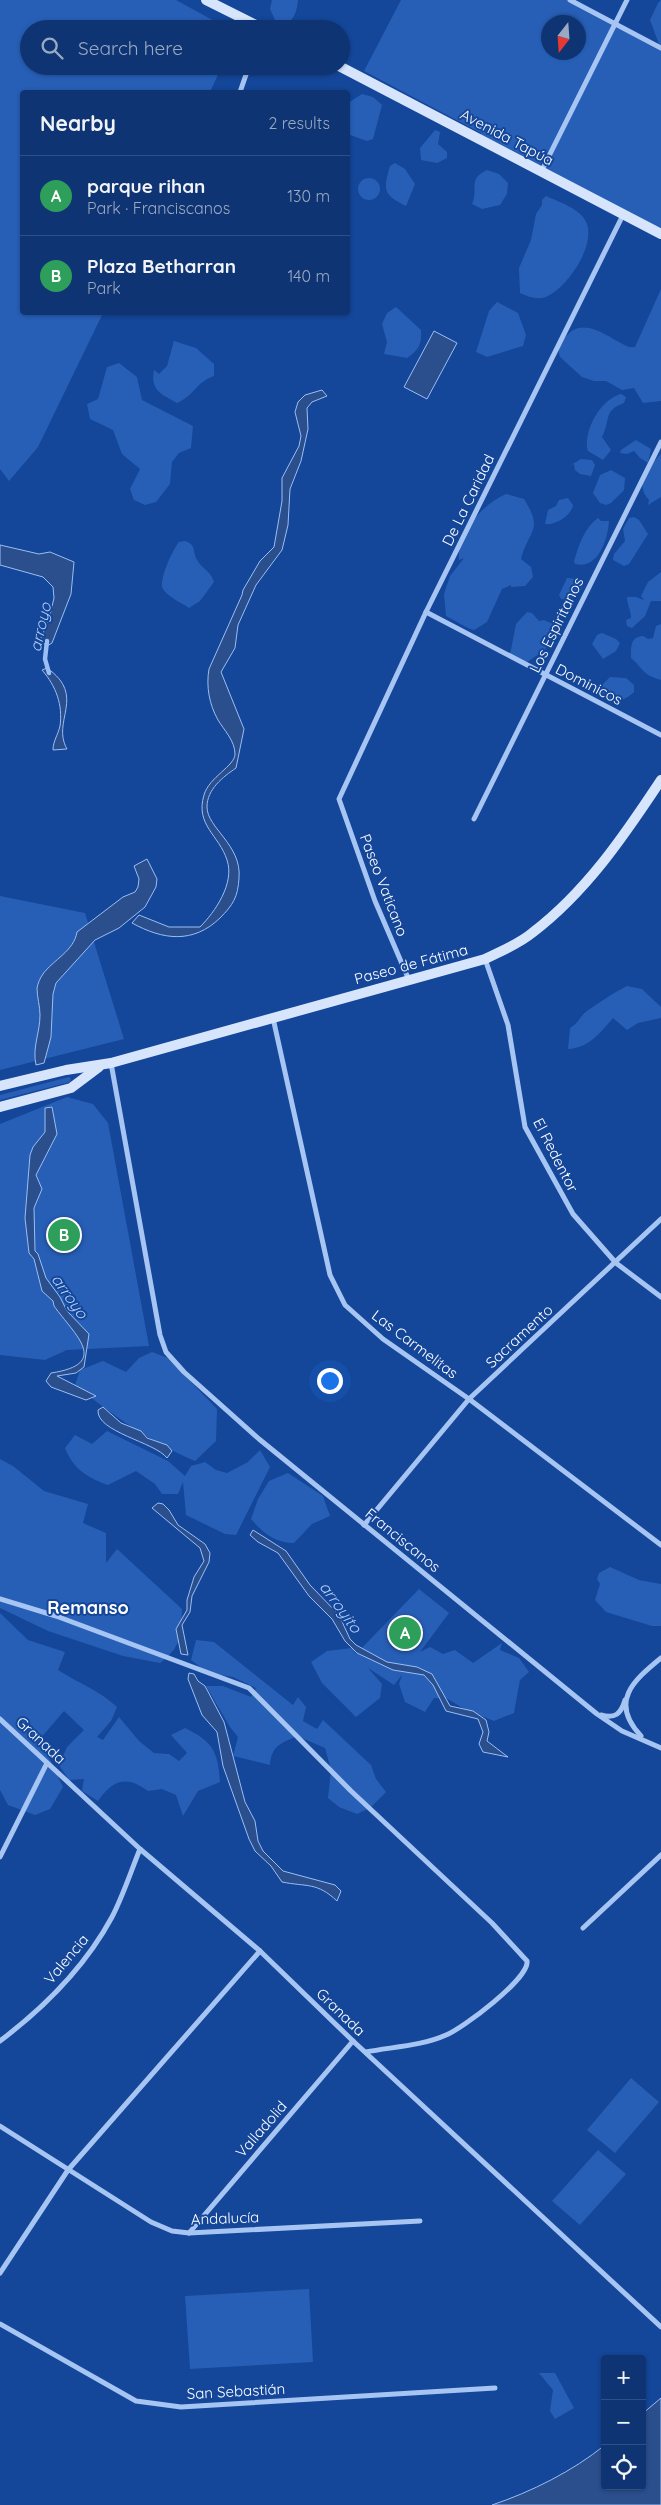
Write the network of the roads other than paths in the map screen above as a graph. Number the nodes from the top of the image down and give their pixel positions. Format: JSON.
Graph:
{"nodes":[{"id":1,"x":206,"y":0,"type":"edge"},
{"id":2,"x":570,"y":0,"type":"edge"},
{"id":3,"x":627,"y":0,"type":"edge"},
{"id":4,"x":245,"y":20,"type":"edge"},
{"id":5,"x":615,"y":23,"type":"junction"},
{"id":6,"x":661,"y":48,"type":"edge"},
{"id":7,"x":350,"y":72,"type":"edge"},
{"id":8,"x":246,"y":75,"type":"edge"},
{"id":9,"x":241,"y":90,"type":"edge"},
{"id":10,"x":541,"y":172,"type":"junction"},
{"id":11,"x":623,"y":215,"type":"junction"},
{"id":12,"x":661,"y":234,"type":"edge"},
{"id":13,"x":661,"y":442,"type":"edge"},
{"id":14,"x":426,"y":612,"type":"junction"},
{"id":15,"x":545,"y":676,"type":"junction"},
{"id":16,"x":661,"y":735,"type":"edge"},
{"id":17,"x":661,"y":780,"type":"edge"},
{"id":18,"x":339,"y":798,"type":"joint"},
{"id":19,"x":474,"y":819,"type":"dead end"},
{"id":20,"x":486,"y":959,"type":"junction"},
{"id":21,"x":409,"y":980,"type":"junction"},
{"id":22,"x":273,"y":1018,"type":"junction"},
{"id":23,"x":111,"y":1063,"type":"junction"},
{"id":24,"x":100,"y":1066,"type":"junction"},
{"id":25,"x":0,"y":1086,"type":"edge"},
{"id":26,"x":0,"y":1107,"type":"edge"},
{"id":27,"x":661,"y":1219,"type":"edge"},
{"id":28,"x":616,"y":1263,"type":"junction"},
{"id":29,"x":661,"y":1297,"type":"edge"},
{"id":30,"x":469,"y":1399,"type":"junction"},
{"id":31,"x":364,"y":1525,"type":"junction"},
{"id":32,"x":661,"y":1545,"type":"edge"},
{"id":33,"x":0,"y":1599,"type":"edge"},
{"id":34,"x":661,"y":1658,"type":"edge"},
{"id":35,"x":626,"y":1698,"type":"junction"},
{"id":36,"x":597,"y":1714,"type":"junction"},
{"id":37,"x":0,"y":1719,"type":"edge"},
{"id":38,"x":643,"y":1738,"type":"junction"},
{"id":39,"x":661,"y":1748,"type":"edge"},
{"id":40,"x":47,"y":1763,"type":"junction"},
{"id":41,"x":140,"y":1849,"type":"junction"},
{"id":42,"x":661,"y":1855,"type":"edge"},
{"id":43,"x":0,"y":1857,"type":"edge"},
{"id":44,"x":583,"y":1928,"type":"dead end"},
{"id":45,"x":260,"y":1951,"type":"junction"},
{"id":46,"x":0,"y":2041,"type":"edge"},
{"id":47,"x":353,"y":2041,"type":"junction"},
{"id":48,"x":366,"y":2052,"type":"junction"},
{"id":49,"x":0,"y":2126,"type":"edge"},
{"id":50,"x":68,"y":2170,"type":"junction"},
{"id":51,"x":420,"y":2221,"type":"dead end"},
{"id":52,"x":188,"y":2233,"type":"junction"},
{"id":53,"x":0,"y":2273,"type":"edge"},
{"id":54,"x":0,"y":2324,"type":"edge"},
{"id":55,"x":661,"y":2327,"type":"edge"},
{"id":56,"x":495,"y":2388,"type":"dead end"}],
"edges":[{"from":1,"to":4,"type":"street"},
{"from":2,"to":5,"type":"street"},
{"from":3,"to":5,"type":"street"},
{"from":5,"to":6,"type":"street"},
{"from":5,"to":10,"type":"street"},
{"from":7,"to":10,"type":"street","name":"Avenida Tapúa"},
{"from":8,"to":9,"type":"street"},
{"from":10,"to":11,"type":"street","name":"Avenida Tapúa"},
{"from":11,"to":12,"type":"street","name":"Avenida Tapúa"},
{"from":11,"to":14,"type":"street","name":"De La Caridad"},
{"from":13,"to":15,"type":"street","name":"Los Espiritanos"},
{"from":14,"to":15,"type":"street","name":"Dominicos"},
{"from":14,"to":18,"type":"street","name":"De La Caridad"},
{"from":15,"to":16,"type":"street","name":"Dominicos"},
{"from":15,"to":19,"type":"street","name":"Los Espiritanos"},
{"from":17,"to":20,"type":"street","name":"Paseo de Fátima"},
{"from":18,"to":21,"type":"street","name":"Paseo Vaticano"},
{"from":20,"to":21,"type":"street","name":"Paseo de Fátima"},
{"from":20,"to":28,"type":"street","name":"El Redentor"},
{"from":21,"to":22,"type":"street","name":"Paseo de Fátima"},
{"from":22,"to":23,"type":"street","name":"Paseo de Fátima"},
{"from":22,"to":30,"type":"street","name":"Las Carmelitas"},
{"from":23,"to":24,"type":"street","name":"Paseo de Fátima"},
{"from":23,"to":31,"type":"street","name":"Franciscanos"},
{"from":24,"to":25,"type":"street","name":"Paseo de Fátima"},
{"from":24,"to":26,"type":"street","name":"Paseo de Fátima"},
{"from":27,"to":28,"type":"street","name":"Sacramento"},
{"from":28,"to":29,"type":"street","name":"El Redentor"},
{"from":28,"to":30,"type":"street","name":"Sacramento"},
{"from":30,"to":31,"type":"street","name":"Sacramento"},
{"from":30,"to":32,"type":"street","name":"Las Carmelitas"},
{"from":31,"to":36,"type":"street","name":"Franciscanos"},
{"from":33,"to":48,"type":"street"},
{"from":34,"to":35,"type":"street"},
{"from":35,"to":36,"type":"street"},
{"from":35,"to":38,"type":"street"},
{"from":36,"to":38,"type":"street","name":"Franciscanos"},
{"from":37,"to":40,"type":"street","name":"Granada"},
{"from":38,"to":39,"type":"street"},
{"from":40,"to":41,"type":"street","name":"Granada"},
{"from":40,"to":43,"type":"street"},
{"from":41,"to":45,"type":"street","name":"Granada"},
{"from":41,"to":46,"type":"street","name":"Valencia"},
{"from":42,"to":44,"type":"street"},
{"from":45,"to":47,"type":"street","name":"Granada"},
{"from":45,"to":50,"type":"street"},
{"from":47,"to":48,"type":"street","name":"Granada"},
{"from":47,"to":52,"type":"street","name":"Valladolid"},
{"from":48,"to":55,"type":"street","name":"Granada"},
{"from":49,"to":50,"type":"street","name":"Andalucía"},
{"from":50,"to":52,"type":"street","name":"Andalucía"},
{"from":50,"to":53,"type":"street"},
{"from":51,"to":52,"type":"street","name":"Andalucía"},
{"from":54,"to":56,"type":"street","name":"San Sebastián"}]}
